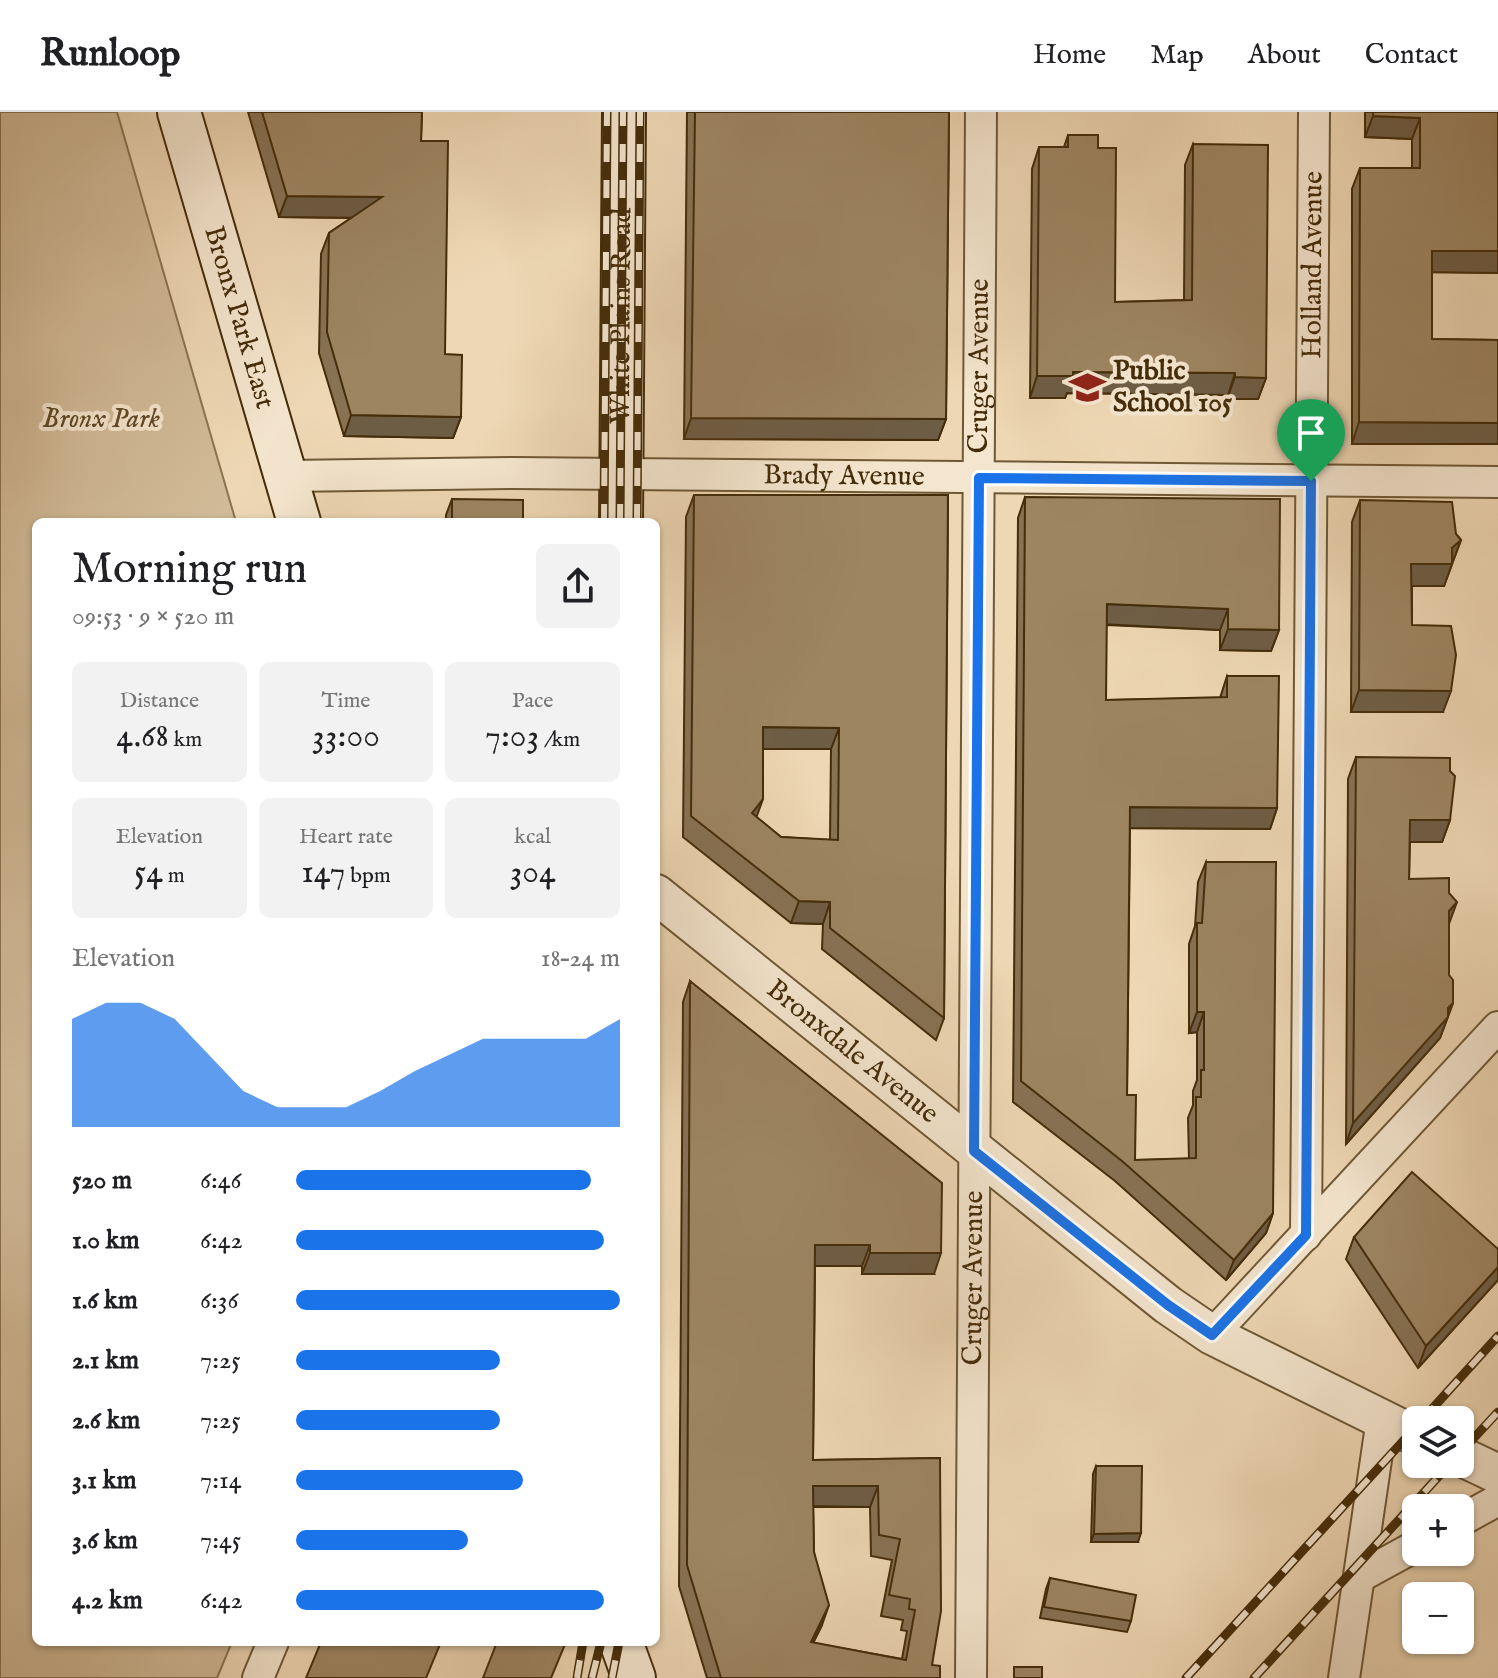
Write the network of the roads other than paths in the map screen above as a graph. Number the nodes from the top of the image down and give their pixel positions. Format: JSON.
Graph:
{"nodes":[{"id":1,"x":179,"y":112,"type":"edge"},
{"id":2,"x":624,"y":112,"type":"edge"},
{"id":3,"x":981,"y":112,"type":"edge"},
{"id":4,"x":1314,"y":112,"type":"edge"},
{"id":5,"x":286,"y":476,"type":"junction"},
{"id":6,"x":622,"y":476,"type":"junction"},
{"id":7,"x":979,"y":478,"type":"junction"},
{"id":8,"x":1311,"y":481,"type":"junction"},
{"id":9,"x":1498,"y":482,"type":"edge"},
{"id":10,"x":298,"y":518,"type":"edge"},
{"id":11,"x":621,"y":518,"type":"edge"},
{"id":12,"x":660,"y":897,"type":"edge"},
{"id":13,"x":1498,"y":1027,"type":"edge"},
{"id":14,"x":974,"y":1151,"type":"junction"},
{"id":15,"x":1306,"y":1235,"type":"junction"},
{"id":16,"x":1212,"y":1335,"type":"junction"},
{"id":17,"x":1382,"y":1419,"type":"junction"},
{"id":18,"x":1402,"y":1429,"type":"edge"},
{"id":19,"x":1474,"y":1463,"type":"edge"},
{"id":20,"x":1498,"y":1474,"type":"edge"},
{"id":21,"x":1498,"y":1500,"type":"edge"},
{"id":22,"x":1474,"y":1513,"type":"edge"},
{"id":23,"x":1402,"y":1554,"type":"edge"},
{"id":24,"x":1361,"y":1576,"type":"junction"},
{"id":25,"x":271,"y":1646,"type":"edge"},
{"id":26,"x":258,"y":1678,"type":"edge"},
{"id":27,"x":971,"y":1678,"type":"edge"},
{"id":28,"x":1344,"y":1678,"type":"edge"}],
"edges":[{"from":1,"to":5,"type":"main road","name":"Bronx Park East"},
{"from":2,"to":6,"type":"main road","name":"White Plains Road"},
{"from":3,"to":7,"type":"street","name":"Cruger Avenue"},
{"from":4,"to":8,"type":"street","name":"Holland Avenue"},
{"from":5,"to":6,"type":"street","name":"Brady Avenue"},
{"from":5,"to":10,"type":"main road","name":"Bronx Park East"},
{"from":6,"to":7,"type":"street","name":"Brady Avenue"},
{"from":6,"to":11,"type":"main road","name":"White Plains Road"},
{"from":7,"to":8,"type":"street","name":"Brady Avenue"},
{"from":7,"to":14,"type":"street","name":"Cruger Avenue"},
{"from":8,"to":9,"type":"street","name":"Brady Avenue"},
{"from":8,"to":15,"type":"street","name":"Holland Avenue"},
{"from":12,"to":14,"type":"street","name":"Bronxdale Avenue"},
{"from":13,"to":15,"type":"street"},
{"from":14,"to":16,"type":"street","name":"Bronxdale Avenue"},
{"from":14,"to":27,"type":"street","name":"Cruger Avenue"},
{"from":15,"to":16,"type":"street"},
{"from":16,"to":17,"type":"street","name":"Bronxdale Avenue"},
{"from":17,"to":18,"type":"street","name":"Bronxdale Avenue"},
{"from":17,"to":24,"type":"street"},
{"from":19,"to":20,"type":"street"},
{"from":21,"to":22,"type":"street"},
{"from":23,"to":24,"type":"street"},
{"from":24,"to":28,"type":"street"},
{"from":25,"to":26,"type":"street"}]}
